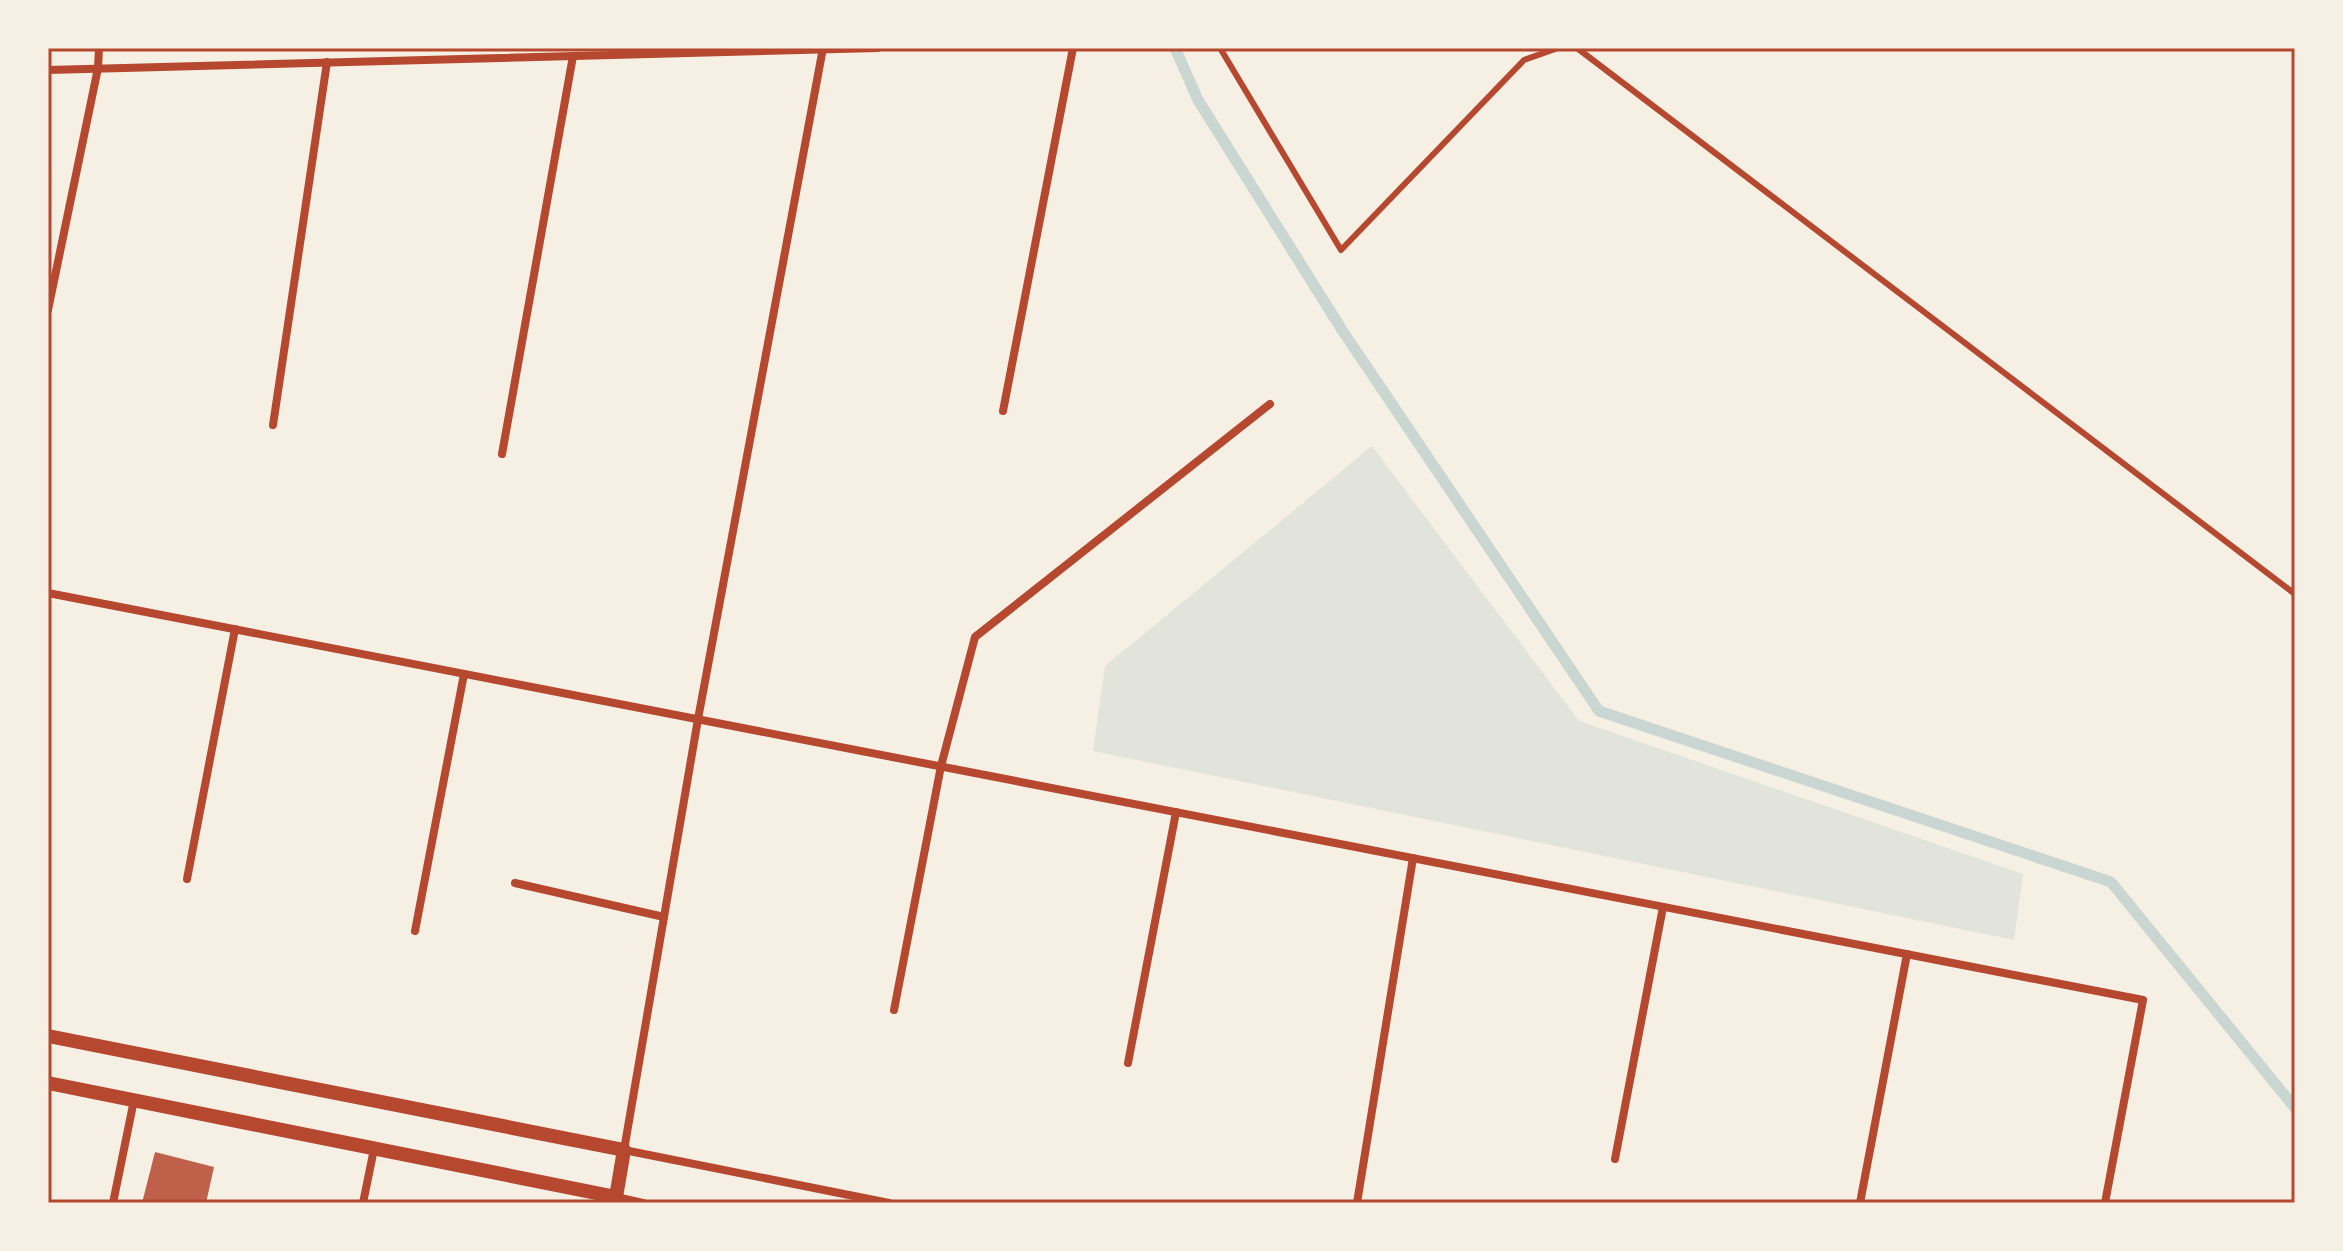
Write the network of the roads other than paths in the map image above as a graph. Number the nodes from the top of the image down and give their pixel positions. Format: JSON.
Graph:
{"nodes":[{"id":1,"x":99,"y":48,"type":"edge"},
{"id":2,"x":878,"y":48,"type":"edge"},
{"id":3,"x":1073,"y":48,"type":"edge"},
{"id":4,"x":1220,"y":48,"type":"edge"},
{"id":5,"x":1558,"y":48,"type":"edge"},
{"id":6,"x":1577,"y":48,"type":"edge"},
{"id":7,"x":823,"y":49,"type":"edge"},
{"id":8,"x":573,"y":56,"type":"junction"},
{"id":9,"x":327,"y":62,"type":"junction"},
{"id":10,"x":98,"y":68,"type":"junction"},
{"id":11,"x":48,"y":70,"type":"edge"},
{"id":12,"x":48,"y":310,"type":"edge"},
{"id":13,"x":1270,"y":404,"type":"dead end"},
{"id":14,"x":1003,"y":411,"type":"dead end"},
{"id":15,"x":273,"y":425,"type":"dead end"},
{"id":16,"x":502,"y":454,"type":"dead end"},
{"id":17,"x":48,"y":593,"type":"edge"},
{"id":18,"x":2295,"y":594,"type":"edge"},
{"id":19,"x":235,"y":629,"type":"junction"},
{"id":20,"x":464,"y":674,"type":"junction"},
{"id":21,"x":698,"y":719,"type":"junction"},
{"id":22,"x":941,"y":766,"type":"junction"},
{"id":23,"x":1176,"y":812,"type":"junction"},
{"id":24,"x":1413,"y":858,"type":"junction"},
{"id":25,"x":187,"y":879,"type":"dead end"},
{"id":26,"x":515,"y":883,"type":"dead end"},
{"id":27,"x":1663,"y":907,"type":"junction"},
{"id":28,"x":664,"y":917,"type":"junction"},
{"id":29,"x":415,"y":931,"type":"dead end"},
{"id":30,"x":1907,"y":954,"type":"junction"},
{"id":31,"x":894,"y":1010,"type":"dead end"},
{"id":32,"x":48,"y":1036,"type":"edge"},
{"id":33,"x":1128,"y":1063,"type":"dead end"},
{"id":34,"x":48,"y":1083,"type":"edge"},
{"id":35,"x":134,"y":1100,"type":"junction"},
{"id":36,"x":374,"y":1149,"type":"junction"},
{"id":37,"x":624,"y":1150,"type":"junction"},
{"id":38,"x":1615,"y":1159,"type":"dead end"},
{"id":39,"x":615,"y":1200,"type":"edge"},
{"id":40,"x":113,"y":1203,"type":"edge"},
{"id":41,"x":363,"y":1203,"type":"edge"},
{"id":42,"x":643,"y":1203,"type":"edge"},
{"id":43,"x":889,"y":1203,"type":"edge"},
{"id":44,"x":1357,"y":1203,"type":"edge"},
{"id":45,"x":1860,"y":1203,"type":"edge"},
{"id":46,"x":2105,"y":1203,"type":"edge"}],
"edges":[{"from":1,"to":10,"type":"street"},
{"from":2,"to":7,"type":"street"},
{"from":3,"to":14,"type":"street"},
{"from":4,"to":5,"type":"lane"},
{"from":6,"to":18,"type":"lane"},
{"from":7,"to":8,"type":"street"},
{"from":7,"to":21,"type":"street"},
{"from":8,"to":9,"type":"street"},
{"from":8,"to":16,"type":"street"},
{"from":9,"to":10,"type":"street"},
{"from":9,"to":15,"type":"street"},
{"from":10,"to":11,"type":"street"},
{"from":10,"to":12,"type":"street"},
{"from":13,"to":22,"type":"street"},
{"from":17,"to":19,"type":"street"},
{"from":19,"to":20,"type":"street"},
{"from":19,"to":25,"type":"street"},
{"from":20,"to":21,"type":"street"},
{"from":20,"to":29,"type":"street"},
{"from":21,"to":22,"type":"street"},
{"from":21,"to":28,"type":"street"},
{"from":22,"to":23,"type":"street"},
{"from":22,"to":31,"type":"street"},
{"from":23,"to":24,"type":"street"},
{"from":23,"to":33,"type":"street"},
{"from":24,"to":27,"type":"street"},
{"from":24,"to":44,"type":"street"},
{"from":26,"to":28,"type":"street"},
{"from":27,"to":30,"type":"street"},
{"from":27,"to":38,"type":"street"},
{"from":28,"to":37,"type":"street"},
{"from":30,"to":45,"type":"street"},
{"from":30,"to":46,"type":"street"},
{"from":32,"to":37,"type":"street"},
{"from":34,"to":35,"type":"street"},
{"from":35,"to":36,"type":"street"},
{"from":35,"to":40,"type":"street"},
{"from":36,"to":39,"type":"street"},
{"from":36,"to":41,"type":"street"},
{"from":37,"to":39,"type":"street"},
{"from":37,"to":43,"type":"street"},
{"from":39,"to":42,"type":"street"}]}
